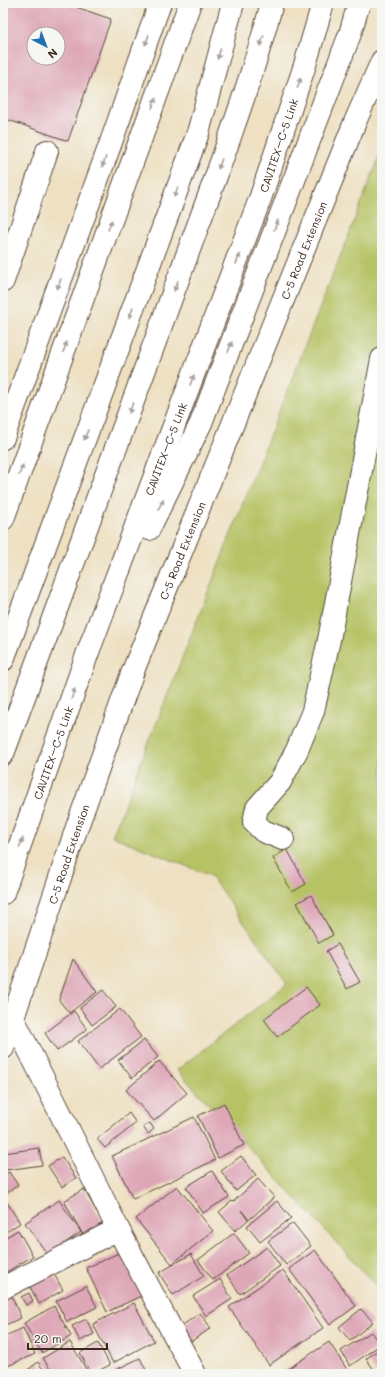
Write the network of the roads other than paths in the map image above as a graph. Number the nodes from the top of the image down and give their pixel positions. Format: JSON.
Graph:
{"nodes":[{"id":1,"x":160,"y":3,"type":"edge"},
{"id":2,"x":190,"y":3,"type":"edge"},
{"id":3,"x":233,"y":3,"type":"edge"},
{"id":4,"x":272,"y":3,"type":"edge"},
{"id":5,"x":323,"y":3,"type":"edge"},
{"id":6,"x":359,"y":3,"type":"edge"},
{"id":7,"x":382,"y":61,"type":"edge"},
{"id":8,"x":47,"y":151,"type":"dead end"},
{"id":9,"x":3,"y":281,"type":"edge"},
{"id":10,"x":382,"y":359,"type":"edge"},
{"id":11,"x":3,"y":438,"type":"edge"},
{"id":12,"x":3,"y":519,"type":"edge"},
{"id":13,"x":88,"y":652,"type":"junction"},
{"id":14,"x":3,"y":660,"type":"edge"},
{"id":15,"x":3,"y":754,"type":"edge"},
{"id":16,"x":283,"y":839,"type":"dead end"},
{"id":17,"x":3,"y":893,"type":"edge"},
{"id":18,"x":8,"y":1016,"type":"edge"},
{"id":19,"x":3,"y":1048,"type":"edge"},
{"id":20,"x":118,"y":1229,"type":"junction"},
{"id":21,"x":3,"y":1288,"type":"edge"},
{"id":22,"x":195,"y":1374,"type":"edge"}],
"edges":[{"from":1,"to":11,"type":"main road","one_way":true},
{"from":12,"to":2,"type":"main road","one_way":true},
{"from":3,"to":14,"type":"main road","one_way":true},
{"from":4,"to":15,"type":"main road","one_way":true},
{"from":13,"to":5,"type":"main road","name":"CAVITEX–C-5 Link","one_way":true},
{"from":13,"to":6,"type":"main road","one_way":true},
{"from":7,"to":18,"type":"main road","name":"C-5 Road Extension"},
{"from":8,"to":9,"type":"main road"},
{"from":10,"to":16,"type":"main road"},
{"from":17,"to":13,"type":"main road","name":"CAVITEX–C-5 Link","one_way":true},
{"from":18,"to":19,"type":"main road","name":"C-5 Road Extension"},
{"from":18,"to":20,"type":"main road"},
{"from":20,"to":21,"type":"main road"},
{"from":20,"to":22,"type":"main road"}]}
